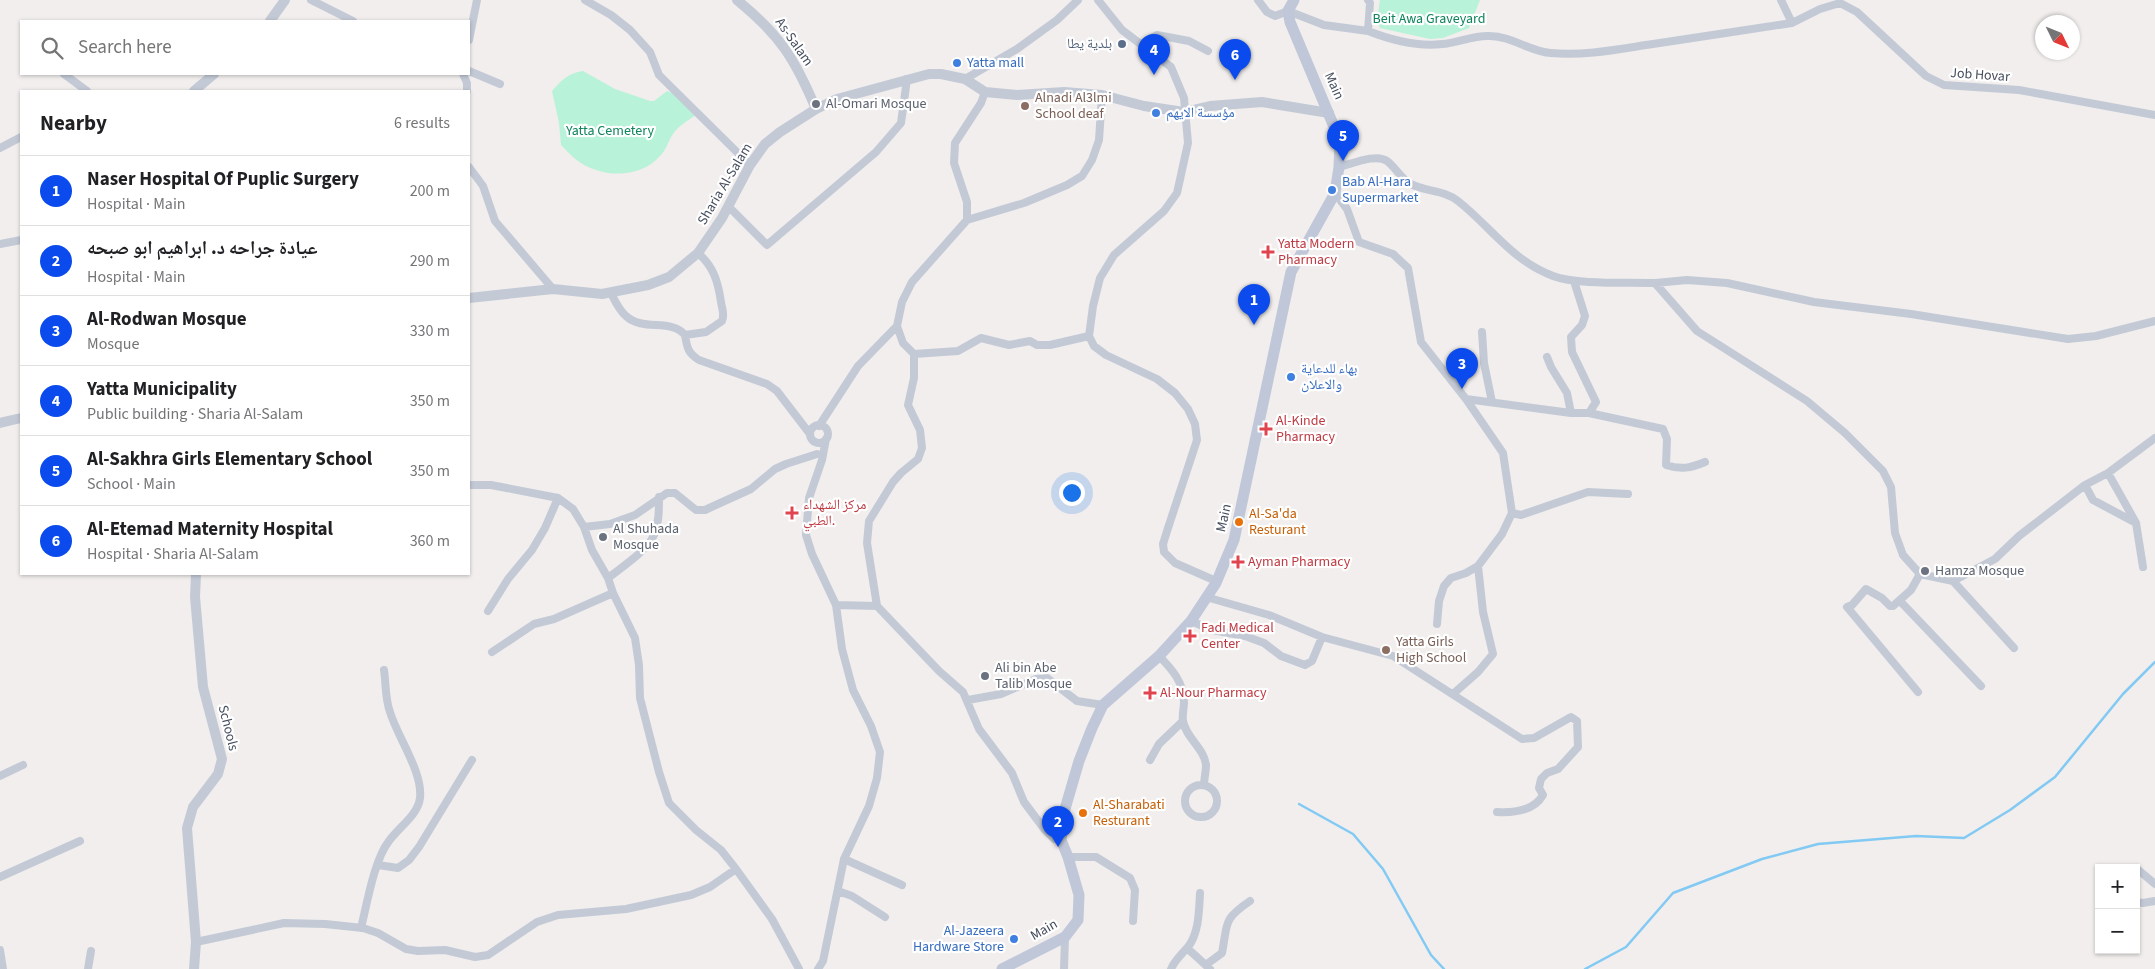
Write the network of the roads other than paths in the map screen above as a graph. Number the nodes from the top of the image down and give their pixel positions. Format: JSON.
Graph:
{"nodes":[{"id":1,"x":284,"y":0,"type":"edge"},
{"id":2,"x":311,"y":0,"type":"edge"},
{"id":3,"x":477,"y":0,"type":"edge"},
{"id":4,"x":585,"y":0,"type":"edge"},
{"id":5,"x":737,"y":0,"type":"edge"},
{"id":6,"x":1078,"y":0,"type":"edge"},
{"id":7,"x":1098,"y":0,"type":"edge"},
{"id":8,"x":1258,"y":0,"type":"edge"},
{"id":9,"x":1294,"y":0,"type":"edge"},
{"id":10,"x":1368,"y":0,"type":"edge"},
{"id":11,"x":1781,"y":0,"type":"edge"},
{"id":12,"x":1817,"y":0,"type":"edge"},
{"id":13,"x":1843,"y":2,"type":"edge"},
{"id":14,"x":1820,"y":9,"type":"junction"},
{"id":15,"x":1288,"y":11,"type":"junction"},
{"id":16,"x":271,"y":20,"type":"edge"},
{"id":17,"x":351,"y":20,"type":"edge"},
{"id":18,"x":1792,"y":24,"type":"junction"},
{"id":19,"x":1368,"y":31,"type":"junction"},
{"id":20,"x":470,"y":35,"type":"edge"},
{"id":21,"x":1141,"y":44,"type":"junction"},
{"id":22,"x":1208,"y":51,"type":"dead end"},
{"id":23,"x":470,"y":71,"type":"edge"},
{"id":24,"x":65,"y":75,"type":"edge"},
{"id":25,"x":213,"y":75,"type":"edge"},
{"id":26,"x":463,"y":75,"type":"edge"},
{"id":27,"x":908,"y":79,"type":"junction"},
{"id":28,"x":965,"y":79,"type":"junction"},
{"id":29,"x":500,"y":84,"type":"dead end"},
{"id":30,"x":84,"y":90,"type":"edge"},
{"id":31,"x":195,"y":90,"type":"edge"},
{"id":32,"x":467,"y":90,"type":"edge"},
{"id":33,"x":985,"y":92,"type":"junction"},
{"id":34,"x":1102,"y":95,"type":"junction"},
{"id":35,"x":816,"y":109,"type":"junction"},
{"id":36,"x":1184,"y":112,"type":"junction"},
{"id":37,"x":1329,"y":113,"type":"junction"},
{"id":38,"x":2155,"y":115,"type":"edge"},
{"id":39,"x":20,"y":138,"type":"edge"},
{"id":40,"x":0,"y":148,"type":"edge"},
{"id":41,"x":750,"y":165,"type":"junction"},
{"id":42,"x":1339,"y":167,"type":"junction"},
{"id":43,"x":470,"y":168,"type":"edge"},
{"id":44,"x":1335,"y":193,"type":"junction"},
{"id":45,"x":728,"y":206,"type":"junction"},
{"id":46,"x":968,"y":220,"type":"junction"},
{"id":47,"x":20,"y":240,"type":"edge"},
{"id":48,"x":0,"y":244,"type":"edge"},
{"id":49,"x":698,"y":254,"type":"junction"},
{"id":50,"x":1574,"y":281,"type":"junction"},
{"id":51,"x":1655,"y":283,"type":"junction"},
{"id":52,"x":553,"y":289,"type":"junction"},
{"id":53,"x":611,"y":293,"type":"junction"},
{"id":54,"x":470,"y":298,"type":"edge"},
{"id":55,"x":2155,"y":321,"type":"edge"},
{"id":56,"x":897,"y":326,"type":"junction"},
{"id":57,"x":1482,"y":332,"type":"dead end"},
{"id":58,"x":685,"y":335,"type":"junction"},
{"id":59,"x":1089,"y":336,"type":"junction"},
{"id":60,"x":914,"y":354,"type":"junction"},
{"id":61,"x":1547,"y":357,"type":"dead end"},
{"id":62,"x":1466,"y":399,"type":"junction"},
{"id":63,"x":1492,"y":402,"type":"junction"},
{"id":64,"x":833,"y":405,"type":"junction"},
{"id":65,"x":1571,"y":413,"type":"junction"},
{"id":66,"x":1589,"y":413,"type":"junction"},
{"id":67,"x":20,"y":418,"type":"edge"},
{"id":68,"x":0,"y":423,"type":"edge"},
{"id":69,"x":814,"y":429,"type":"junction"},
{"id":70,"x":826,"y":430,"type":"junction"},
{"id":71,"x":2155,"y":438,"type":"edge"},
{"id":72,"x":826,"y":439,"type":"junction"},
{"id":73,"x":817,"y":443,"type":"junction"},
{"id":74,"x":817,"y":454,"type":"junction"},
{"id":75,"x":1705,"y":462,"type":"dead end"},
{"id":76,"x":2108,"y":473,"type":"junction"},
{"id":77,"x":814,"y":481,"type":"junction"},
{"id":78,"x":470,"y":485,"type":"edge"},
{"id":79,"x":2085,"y":485,"type":"junction"},
{"id":80,"x":1628,"y":494,"type":"dead end"},
{"id":81,"x":659,"y":497,"type":"junction"},
{"id":82,"x":558,"y":498,"type":"junction"},
{"id":83,"x":1512,"y":512,"type":"junction"},
{"id":84,"x":2136,"y":523,"type":"junction"},
{"id":85,"x":584,"y":527,"type":"junction"},
{"id":86,"x":1478,"y":566,"type":"junction"},
{"id":87,"x":2143,"y":567,"type":"dead end"},
{"id":88,"x":1920,"y":574,"type":"junction"},
{"id":89,"x":196,"y":575,"type":"edge"},
{"id":90,"x":608,"y":578,"type":"junction"},
{"id":91,"x":1216,"y":581,"type":"junction"},
{"id":92,"x":1953,"y":581,"type":"junction"},
{"id":93,"x":613,"y":593,"type":"junction"},
{"id":94,"x":1206,"y":597,"type":"junction"},
{"id":95,"x":1900,"y":601,"type":"junction"},
{"id":96,"x":836,"y":605,"type":"junction"},
{"id":97,"x":877,"y":606,"type":"junction"},
{"id":98,"x":488,"y":611,"type":"dead end"},
{"id":99,"x":1191,"y":621,"type":"junction"},
{"id":100,"x":1437,"y":624,"type":"dead end"},
{"id":101,"x":1322,"y":637,"type":"junction"},
{"id":102,"x":2014,"y":648,"type":"dead end"},
{"id":103,"x":492,"y":652,"type":"dead end"},
{"id":104,"x":1159,"y":656,"type":"junction"},
{"id":105,"x":384,"y":670,"type":"dead end"},
{"id":106,"x":1981,"y":686,"type":"dead end"},
{"id":107,"x":1918,"y":692,"type":"dead end"},
{"id":108,"x":1453,"y":694,"type":"junction"},
{"id":109,"x":968,"y":700,"type":"junction"},
{"id":110,"x":1103,"y":705,"type":"junction"},
{"id":111,"x":1183,"y":721,"type":"junction"},
{"id":112,"x":472,"y":760,"type":"dead end"},
{"id":113,"x":1150,"y":760,"type":"dead end"},
{"id":114,"x":23,"y":765,"type":"dead end"},
{"id":115,"x":0,"y":776,"type":"edge"},
{"id":116,"x":1204,"y":785,"type":"junction"},
{"id":117,"x":1497,"y":812,"type":"dead end"},
{"id":118,"x":1061,"y":840,"type":"junction"},
{"id":119,"x":80,"y":841,"type":"dead end"},
{"id":120,"x":1068,"y":857,"type":"junction"},
{"id":121,"x":844,"y":859,"type":"junction"},
{"id":122,"x":378,"y":865,"type":"junction"},
{"id":123,"x":736,"y":869,"type":"junction"},
{"id":124,"x":2140,"y":871,"type":"edge"},
{"id":125,"x":0,"y":877,"type":"edge"},
{"id":126,"x":2155,"y":884,"type":"edge"},
{"id":127,"x":902,"y":885,"type":"dead end"},
{"id":128,"x":838,"y":891,"type":"junction"},
{"id":129,"x":1200,"y":893,"type":"dead end"},
{"id":130,"x":2155,"y":901,"type":"edge"},
{"id":131,"x":1250,"y":902,"type":"dead end"},
{"id":132,"x":2140,"y":903,"type":"edge"},
{"id":133,"x":885,"y":917,"type":"dead end"},
{"id":134,"x":1133,"y":921,"type":"dead end"},
{"id":135,"x":361,"y":928,"type":"junction"},
{"id":136,"x":1065,"y":937,"type":"junction"},
{"id":137,"x":196,"y":942,"type":"junction"},
{"id":138,"x":1187,"y":948,"type":"junction"},
{"id":139,"x":0,"y":950,"type":"edge"},
{"id":140,"x":92,"y":950,"type":"dead end"},
{"id":141,"x":1208,"y":967,"type":"edge"},
{"id":142,"x":3,"y":969,"type":"edge"},
{"id":143,"x":88,"y":969,"type":"edge"},
{"id":144,"x":194,"y":969,"type":"edge"},
{"id":145,"x":799,"y":969,"type":"edge"},
{"id":146,"x":818,"y":969,"type":"edge"},
{"id":147,"x":1002,"y":969,"type":"edge"},
{"id":148,"x":1064,"y":969,"type":"edge"},
{"id":149,"x":1171,"y":969,"type":"edge"}],
"edges":[{"from":1,"to":16,"type":"street"},
{"from":2,"to":17,"type":"street"},
{"from":3,"to":20,"type":"street"},
{"from":4,"to":41,"type":"street"},
{"from":5,"to":35,"type":"street","name":"As-Salam"},
{"from":6,"to":28,"type":"street"},
{"from":7,"to":21,"type":"street"},
{"from":8,"to":15,"type":"street","name":"Job Hovar"},
{"from":9,"to":15,"type":"main road"},
{"from":10,"to":19,"type":"street"},
{"from":11,"to":18,"type":"street"},
{"from":12,"to":14,"type":"street"},
{"from":13,"to":14,"type":"street","name":"Job Hovar"},
{"from":13,"to":38,"type":"street","name":"Job Hovar"},
{"from":14,"to":18,"type":"street","name":"Job Hovar"},
{"from":15,"to":19,"type":"street","name":"Job Hovar"},
{"from":15,"to":37,"type":"main road","name":"Main"},
{"from":18,"to":19,"type":"street","name":"Job Hovar"},
{"from":21,"to":22,"type":"street"},
{"from":21,"to":36,"type":"street"},
{"from":23,"to":29,"type":"street"},
{"from":24,"to":30,"type":"street"},
{"from":25,"to":31,"type":"street"},
{"from":26,"to":32,"type":"street"},
{"from":27,"to":28,"type":"street","name":"Sharia Al-Salam"},
{"from":27,"to":35,"type":"street","name":"Sharia Al-Salam"},
{"from":27,"to":45,"type":"street"},
{"from":28,"to":33,"type":"street","name":"Sharia Al-Salam"},
{"from":33,"to":34,"type":"street","name":"Sharia Al-Salam"},
{"from":33,"to":46,"type":"street"},
{"from":34,"to":36,"type":"street","name":"Sharia Al-Salam"},
{"from":34,"to":46,"type":"street"},
{"from":35,"to":41,"type":"street","name":"Sharia Al-Salam"},
{"from":36,"to":37,"type":"street","name":"Sharia Al-Salam"},
{"from":36,"to":59,"type":"street"},
{"from":37,"to":42,"type":"main road","name":"Main"},
{"from":39,"to":40,"type":"street"},
{"from":41,"to":45,"type":"street","name":"Sharia Al-Salam"},
{"from":42,"to":44,"type":"main road","name":"Main"},
{"from":42,"to":50,"type":"street"},
{"from":43,"to":52,"type":"street"},
{"from":44,"to":62,"type":"street"},
{"from":44,"to":91,"type":"main road","name":"Main"},
{"from":45,"to":49,"type":"street","name":"Sharia Al-Salam"},
{"from":46,"to":56,"type":"street"},
{"from":47,"to":48,"type":"street"},
{"from":49,"to":53,"type":"street","name":"Sharia Al-Salam"},
{"from":49,"to":58,"type":"street"},
{"from":50,"to":51,"type":"street"},
{"from":50,"to":66,"type":"street"},
{"from":51,"to":55,"type":"street"},
{"from":51,"to":88,"type":"street"},
{"from":52,"to":53,"type":"street","name":"Sharia Al-Salam"},
{"from":52,"to":54,"type":"street","name":"Sharia Al-Salam"},
{"from":53,"to":58,"type":"street"},
{"from":56,"to":60,"type":"street"},
{"from":56,"to":64,"type":"street"},
{"from":57,"to":63,"type":"street"},
{"from":58,"to":69,"type":"street"},
{"from":59,"to":60,"type":"street"},
{"from":59,"to":91,"type":"street"},
{"from":60,"to":97,"type":"street"},
{"from":61,"to":65,"type":"street"},
{"from":62,"to":63,"type":"street"},
{"from":62,"to":83,"type":"street"},
{"from":63,"to":65,"type":"street"},
{"from":64,"to":69,"type":"street"},
{"from":64,"to":70,"type":"street"},
{"from":65,"to":66,"type":"street"},
{"from":66,"to":75,"type":"street"},
{"from":67,"to":68,"type":"street"},
{"from":69,"to":70,"type":"street"},
{"from":69,"to":73,"type":"street"},
{"from":70,"to":72,"type":"street"},
{"from":71,"to":76,"type":"street"},
{"from":72,"to":73,"type":"street"},
{"from":72,"to":77,"type":"street"},
{"from":73,"to":74,"type":"street"},
{"from":74,"to":77,"type":"street"},
{"from":74,"to":81,"type":"street"},
{"from":76,"to":79,"type":"street"},
{"from":76,"to":84,"type":"street"},
{"from":77,"to":96,"type":"street"},
{"from":78,"to":82,"type":"street"},
{"from":79,"to":84,"type":"street"},
{"from":79,"to":92,"type":"street"},
{"from":80,"to":83,"type":"street"},
{"from":81,"to":85,"type":"street"},
{"from":81,"to":90,"type":"street"},
{"from":82,"to":85,"type":"street"},
{"from":82,"to":98,"type":"street"},
{"from":83,"to":86,"type":"street"},
{"from":84,"to":87,"type":"street"},
{"from":85,"to":90,"type":"street"},
{"from":86,"to":100,"type":"street"},
{"from":86,"to":108,"type":"street"},
{"from":88,"to":92,"type":"street"},
{"from":88,"to":95,"type":"street"},
{"from":89,"to":137,"type":"street","name":"Schools"},
{"from":90,"to":93,"type":"street"},
{"from":91,"to":94,"type":"main road","name":"Main"},
{"from":92,"to":102,"type":"street"},
{"from":93,"to":103,"type":"street"},
{"from":93,"to":123,"type":"street"},
{"from":94,"to":99,"type":"main road","name":"Main"},
{"from":94,"to":101,"type":"street"},
{"from":95,"to":106,"type":"street"},
{"from":95,"to":107,"type":"street"},
{"from":96,"to":97,"type":"street"},
{"from":96,"to":121,"type":"street"},
{"from":97,"to":109,"type":"street"},
{"from":99,"to":101,"type":"street"},
{"from":99,"to":104,"type":"main road","name":"Main"},
{"from":101,"to":108,"type":"street"},
{"from":104,"to":110,"type":"main road","name":"Main"},
{"from":104,"to":111,"type":"street"},
{"from":105,"to":122,"type":"street"},
{"from":108,"to":117,"type":"street"},
{"from":109,"to":110,"type":"street"},
{"from":109,"to":118,"type":"street"},
{"from":110,"to":118,"type":"main road","name":"Main"},
{"from":111,"to":113,"type":"street"},
{"from":111,"to":116,"type":"street"},
{"from":112,"to":122,"type":"street"},
{"from":114,"to":115,"type":"street"},
{"from":116,"to":116,"type":"street"},
{"from":118,"to":120,"type":"main road","name":"Main"},
{"from":119,"to":125,"type":"street"},
{"from":120,"to":134,"type":"street"},
{"from":120,"to":136,"type":"main road","name":"Main"},
{"from":121,"to":127,"type":"street"},
{"from":121,"to":128,"type":"street"},
{"from":122,"to":135,"type":"street"},
{"from":123,"to":135,"type":"street"},
{"from":123,"to":145,"type":"street"},
{"from":124,"to":126,"type":"street"},
{"from":128,"to":133,"type":"street"},
{"from":128,"to":146,"type":"street"},
{"from":129,"to":138,"type":"street"},
{"from":130,"to":132,"type":"street"},
{"from":131,"to":141,"type":"street"},
{"from":135,"to":137,"type":"street"},
{"from":136,"to":147,"type":"main road","name":"Main"},
{"from":136,"to":148,"type":"street"},
{"from":137,"to":144,"type":"street","name":"Schools"},
{"from":138,"to":141,"type":"street"},
{"from":138,"to":149,"type":"street"},
{"from":139,"to":142,"type":"street"},
{"from":140,"to":143,"type":"street"}]}
